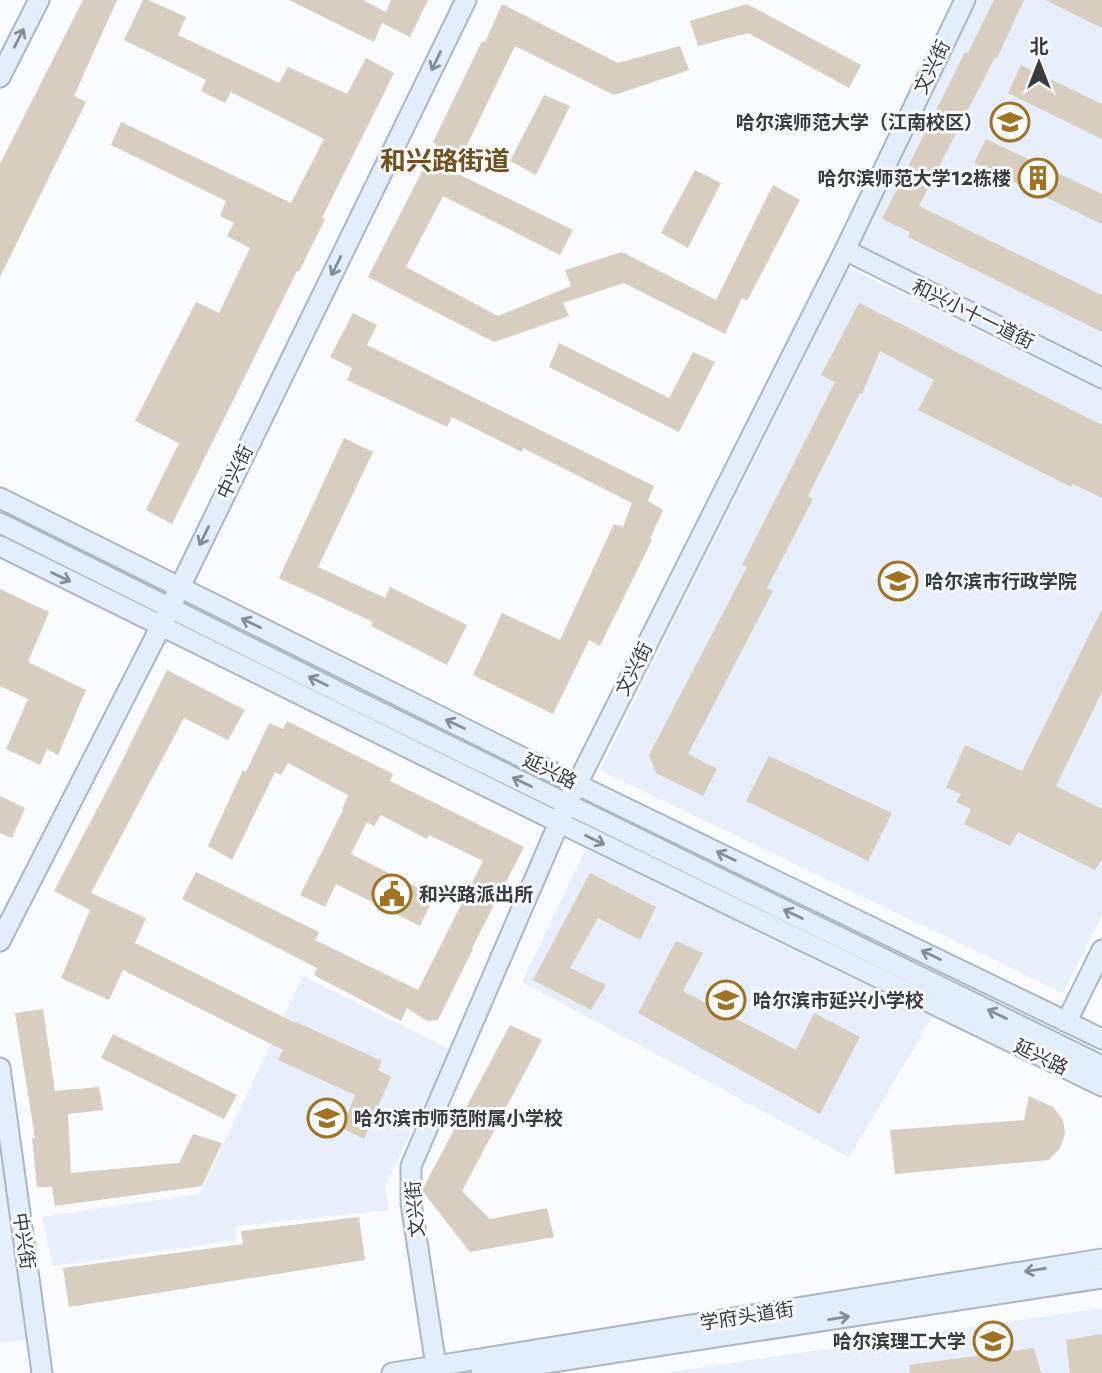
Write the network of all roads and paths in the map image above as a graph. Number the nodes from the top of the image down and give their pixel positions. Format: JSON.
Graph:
{"nodes":[{"id":1,"x":39,"y":0,"type":"edge"},
{"id":2,"x":466,"y":0,"type":"edge"},
{"id":3,"x":964,"y":0,"type":"edge"},
{"id":4,"x":0,"y":77,"type":"edge"},
{"id":5,"x":845,"y":250,"type":"junction"},
{"id":6,"x":1102,"y":378,"type":"edge"},
{"id":7,"x":0,"y":498,"type":"edge"},
{"id":8,"x":0,"y":523,"type":"edge"},
{"id":9,"x":0,"y":546,"type":"edge"},
{"id":10,"x":178,"y":587,"type":"junction"},
{"id":11,"x":165,"y":616,"type":"junction"},
{"id":12,"x":576,"y":784,"type":"junction"},
{"id":13,"x":567,"y":804,"type":"junction"},
{"id":14,"x":558,"y":822,"type":"junction"},
{"id":15,"x":0,"y":941,"type":"edge"},
{"id":16,"x":1102,"y":950,"type":"edge"},
{"id":17,"x":1067,"y":1021,"type":"junction"},
{"id":18,"x":1102,"y":1039,"type":"edge"},
{"id":19,"x":1102,"y":1066,"type":"edge"},
{"id":20,"x":0,"y":1068,"type":"edge"},
{"id":21,"x":1102,"y":1086,"type":"edge"},
{"id":22,"x":1102,"y":1259,"type":"edge"},
{"id":23,"x":1102,"y":1278,"type":"edge"},
{"id":24,"x":436,"y":1366,"type":"junction"},
{"id":25,"x":42,"y":1373,"type":"edge"},
{"id":26,"x":392,"y":1373,"type":"edge"},
{"id":27,"x":481,"y":1373,"type":"edge"}],
"edges":[{"from":4,"to":1,"type":"main road","one_way":true},
{"from":2,"to":10,"type":"main road","name":"中兴街","one_way":true},
{"from":3,"to":5,"type":"main road","name":"文兴街"},
{"from":5,"to":6,"type":"main road","name":"和兴小十一道街"},
{"from":5,"to":12,"type":"main road","name":"文兴街"},
{"from":7,"to":10,"type":"main road","name":"延兴路"},
{"from":8,"to":11,"type":"main road"},
{"from":9,"to":11,"type":"main road","name":"延兴路","one_way":true},
{"from":10,"to":11,"type":"main road","name":"中兴街"},
{"from":12,"to":10,"type":"main road","name":"延兴路","one_way":true},
{"from":13,"to":11,"type":"main road","one_way":true},
{"from":11,"to":14,"type":"main road","name":"延兴路"},
{"from":11,"to":15,"type":"main road","name":"中兴街"},
{"from":12,"to":13,"type":"main road","name":"文兴街"},
{"from":17,"to":12,"type":"main road","name":"延兴路","one_way":true},
{"from":13,"to":14,"type":"main road","name":"文兴街"},
{"from":19,"to":13,"type":"main road","one_way":true},
{"from":14,"to":21,"type":"main road","name":"延兴路","one_way":true},
{"from":14,"to":24,"type":"main road","name":"文兴街"},
{"from":16,"to":17,"type":"main road"},
{"from":17,"to":18,"type":"main road","name":"延兴路"},
{"from":20,"to":25,"type":"main road","name":"中兴街"},
{"from":22,"to":24,"type":"main road","name":"学府头道街","one_way":true},
{"from":27,"to":23,"type":"main road","name":"学府头道街","one_way":true},
{"from":24,"to":26,"type":"main road","name":"学府头道街"}]}
